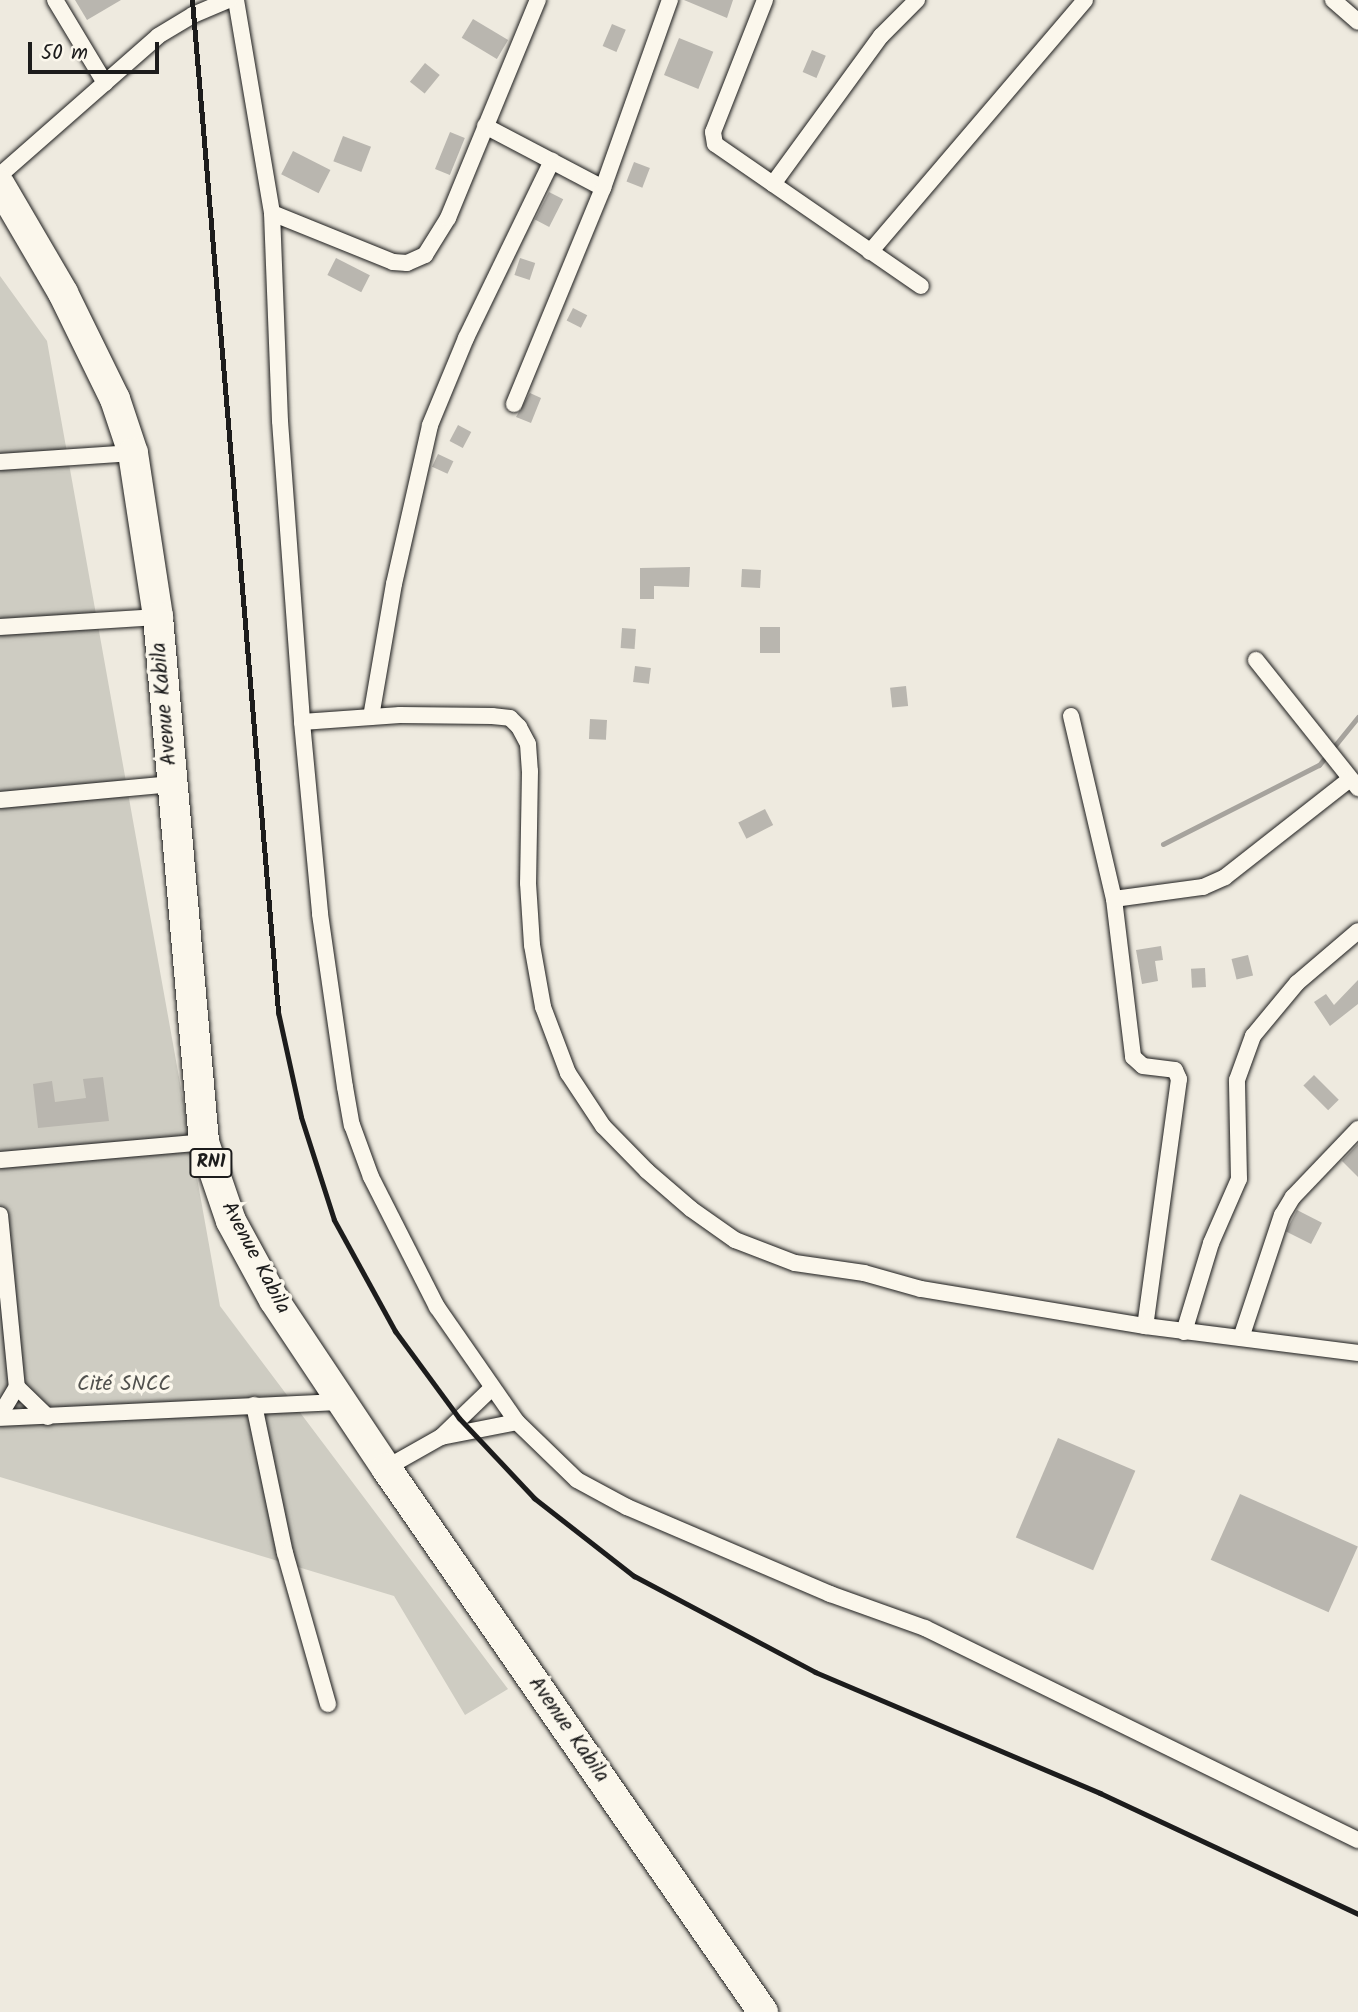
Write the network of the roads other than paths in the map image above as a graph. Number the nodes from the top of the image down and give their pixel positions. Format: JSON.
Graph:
{"nodes":[{"id":1,"x":55,"y":0,"type":"edge"},
{"id":2,"x":229,"y":0,"type":"edge"},
{"id":3,"x":236,"y":0,"type":"edge"},
{"id":4,"x":538,"y":0,"type":"edge"},
{"id":5,"x":670,"y":0,"type":"edge"},
{"id":6,"x":765,"y":0,"type":"edge"},
{"id":7,"x":917,"y":0,"type":"edge"},
{"id":8,"x":1084,"y":0,"type":"edge"},
{"id":9,"x":1334,"y":0,"type":"edge"},
{"id":10,"x":209,"y":5,"type":"edge"},
{"id":11,"x":1358,"y":22,"type":"edge"},
{"id":12,"x":105,"y":83,"type":"junction"},
{"id":13,"x":485,"y":126,"type":"junction"},
{"id":14,"x":552,"y":161,"type":"junction"},
{"id":15,"x":0,"y":175,"type":"edge"},
{"id":16,"x":773,"y":184,"type":"junction"},
{"id":17,"x":0,"y":185,"type":"edge"},
{"id":18,"x":603,"y":188,"type":"junction"},
{"id":19,"x":272,"y":213,"type":"junction"},
{"id":20,"x":870,"y":252,"type":"junction"},
{"id":21,"x":921,"y":286,"type":"dead end"},
{"id":22,"x":514,"y":404,"type":"dead end"},
{"id":23,"x":133,"y":453,"type":"junction"},
{"id":24,"x":0,"y":462,"type":"edge"},
{"id":25,"x":158,"y":617,"type":"junction"},
{"id":26,"x":0,"y":627,"type":"edge"},
{"id":27,"x":1256,"y":660,"type":"dead end"},
{"id":28,"x":1071,"y":716,"type":"dead end"},
{"id":29,"x":371,"y":717,"type":"junction"},
{"id":30,"x":302,"y":722,"type":"junction"},
{"id":31,"x":172,"y":784,"type":"junction"},
{"id":32,"x":1354,"y":784,"type":"edge"},
{"id":33,"x":0,"y":800,"type":"edge"},
{"id":34,"x":1114,"y":899,"type":"junction"},
{"id":35,"x":1358,"y":931,"type":"edge"},
{"id":36,"x":1358,"y":1129,"type":"edge"},
{"id":37,"x":204,"y":1142,"type":"junction"},
{"id":38,"x":0,"y":1160,"type":"edge"},
{"id":39,"x":0,"y":1215,"type":"edge"},
{"id":40,"x":1145,"y":1326,"type":"junction"},
{"id":41,"x":1184,"y":1332,"type":"junction"},
{"id":42,"x":1241,"y":1338,"type":"junction"},
{"id":43,"x":1358,"y":1353,"type":"edge"},
{"id":44,"x":17,"y":1387,"type":"junction"},
{"id":45,"x":492,"y":1388,"type":"junction"},
{"id":46,"x":342,"y":1402,"type":"junction"},
{"id":47,"x":254,"y":1405,"type":"junction"},
{"id":48,"x":0,"y":1417,"type":"edge"},
{"id":49,"x":48,"y":1417,"type":"junction"},
{"id":50,"x":517,"y":1422,"type":"junction"},
{"id":51,"x":441,"y":1437,"type":"junction"},
{"id":52,"x":386,"y":1468,"type":"junction"},
{"id":53,"x":328,"y":1704,"type":"dead end"},
{"id":54,"x":1358,"y":1840,"type":"edge"},
{"id":55,"x":764,"y":2012,"type":"edge"}],
"edges":[{"from":1,"to":12,"type":"street"},
{"from":2,"to":10,"type":"street"},
{"from":3,"to":19,"type":"street"},
{"from":4,"to":13,"type":"street"},
{"from":5,"to":18,"type":"street"},
{"from":6,"to":16,"type":"street"},
{"from":7,"to":16,"type":"street"},
{"from":8,"to":20,"type":"street"},
{"from":9,"to":11,"type":"street"},
{"from":10,"to":12,"type":"street"},
{"from":12,"to":15,"type":"street"},
{"from":13,"to":14,"type":"street"},
{"from":13,"to":19,"type":"street"},
{"from":14,"to":18,"type":"street"},
{"from":14,"to":29,"type":"street"},
{"from":16,"to":20,"type":"street"},
{"from":17,"to":23,"type":"highway","name":"Avenue Kabila","number":"RN1"},
{"from":18,"to":22,"type":"street"},
{"from":19,"to":30,"type":"street"},
{"from":20,"to":21,"type":"street"},
{"from":23,"to":24,"type":"street"},
{"from":23,"to":25,"type":"highway","name":"Avenue Kabila","number":"RN1"},
{"from":25,"to":26,"type":"street"},
{"from":25,"to":31,"type":"highway","name":"Avenue Kabila","number":"RN1"},
{"from":27,"to":32,"type":"street"},
{"from":28,"to":34,"type":"street"},
{"from":29,"to":30,"type":"street"},
{"from":29,"to":40,"type":"street"},
{"from":30,"to":45,"type":"street"},
{"from":31,"to":33,"type":"street"},
{"from":31,"to":37,"type":"highway","name":"Avenue Kabila","number":"RN1"},
{"from":32,"to":34,"type":"street"},
{"from":34,"to":40,"type":"street"},
{"from":35,"to":41,"type":"street"},
{"from":36,"to":42,"type":"street"},
{"from":37,"to":38,"type":"street"},
{"from":37,"to":46,"type":"highway","name":"Avenue Kabila","number":"RN1"},
{"from":39,"to":44,"type":"street"},
{"from":40,"to":41,"type":"street"},
{"from":41,"to":42,"type":"street"},
{"from":42,"to":43,"type":"street"},
{"from":44,"to":48,"type":"street"},
{"from":44,"to":49,"type":"street"},
{"from":45,"to":50,"type":"street"},
{"from":45,"to":51,"type":"street"},
{"from":46,"to":47,"type":"street"},
{"from":46,"to":52,"type":"highway","name":"Avenue Kabila","number":"RN1"},
{"from":47,"to":49,"type":"street"},
{"from":47,"to":53,"type":"street"},
{"from":48,"to":49,"type":"street"},
{"from":50,"to":51,"type":"street"},
{"from":50,"to":54,"type":"street"},
{"from":51,"to":52,"type":"street"},
{"from":52,"to":55,"type":"highway","name":"Avenue Kabila","number":"RN1"}]}
